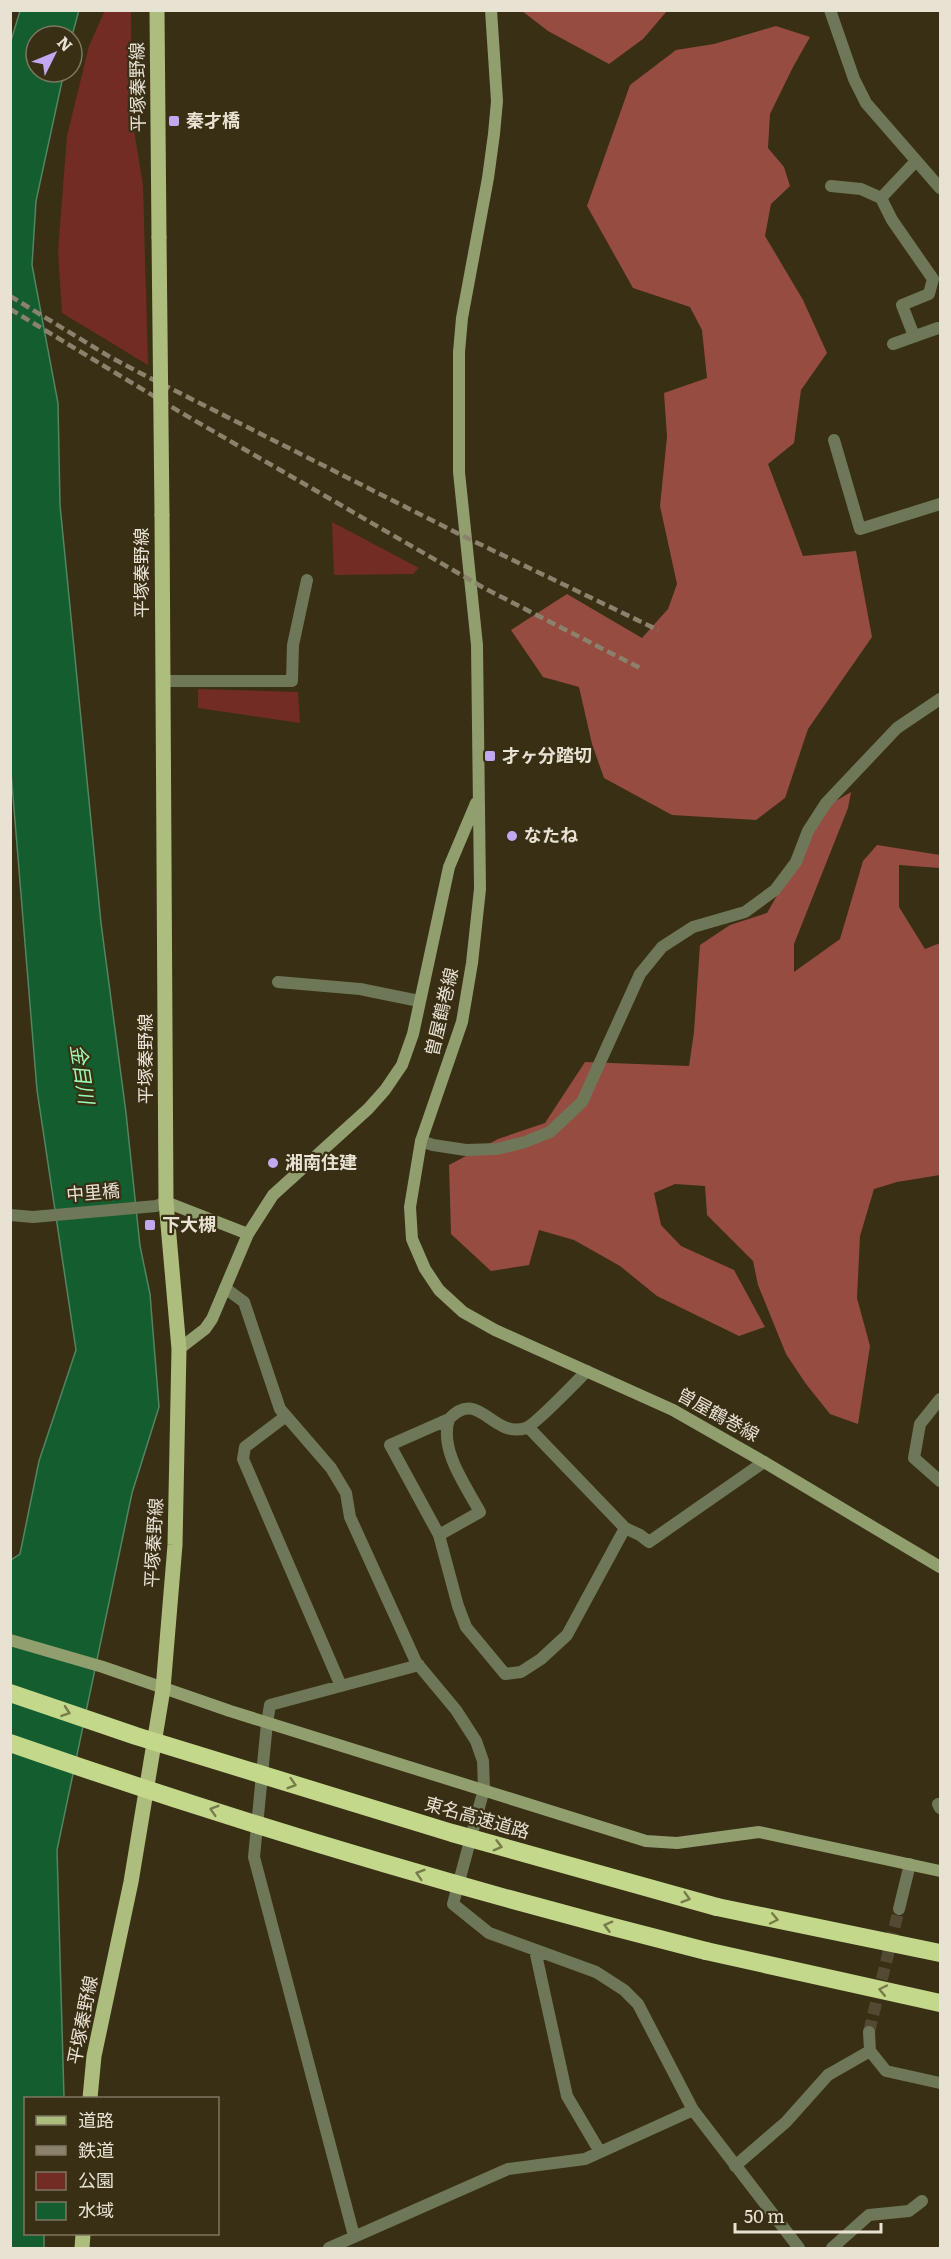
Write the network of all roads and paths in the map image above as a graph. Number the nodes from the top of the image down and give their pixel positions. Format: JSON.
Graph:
{"nodes":[{"id":1,"x":156,"y":10,"type":"edge"},
{"id":2,"x":491,"y":10,"type":"edge"},
{"id":3,"x":830,"y":10,"type":"edge"},
{"id":4,"x":916,"y":161,"type":"junction"},
{"id":5,"x":831,"y":186,"type":"dead end"},
{"id":6,"x":940,"y":188,"type":"edge"},
{"id":7,"x":881,"y":198,"type":"junction"},
{"id":8,"x":938,"y":328,"type":"dead end"},
{"id":9,"x":914,"y":336,"type":"junction"},
{"id":10,"x":893,"y":344,"type":"dead end"},
{"id":11,"x":834,"y":440,"type":"dead end"},
{"id":12,"x":940,"y":504,"type":"edge"},
{"id":13,"x":307,"y":580,"type":"dead end"},
{"id":14,"x":163,"y":681,"type":"junction"},
{"id":15,"x":940,"y":699,"type":"edge"},
{"id":16,"x":478,"y":800,"type":"junction"},
{"id":17,"x":278,"y":982,"type":"dead end"},
{"id":18,"x":420,"y":1001,"type":"junction"},
{"id":19,"x":421,"y":1141,"type":"junction"},
{"id":20,"x":161,"y":1204,"type":"junction"},
{"id":21,"x":10,"y":1215,"type":"edge"},
{"id":22,"x":248,"y":1234,"type":"junction"},
{"id":23,"x":225,"y":1288,"type":"junction"},
{"id":24,"x":179,"y":1349,"type":"junction"},
{"id":25,"x":587,"y":1371,"type":"junction"},
{"id":26,"x":940,"y":1399,"type":"edge"},
{"id":27,"x":286,"y":1416,"type":"junction"},
{"id":28,"x":449,"y":1419,"type":"junction"},
{"id":29,"x":529,"y":1428,"type":"junction"},
{"id":30,"x":764,"y":1462,"type":"junction"},
{"id":31,"x":940,"y":1481,"type":"edge"},
{"id":32,"x":625,"y":1528,"type":"junction"},
{"id":33,"x":439,"y":1535,"type":"junction"},
{"id":34,"x":940,"y":1567,"type":"edge"},
{"id":35,"x":10,"y":1640,"type":"edge"},
{"id":36,"x":419,"y":1665,"type":"junction"},
{"id":37,"x":341,"y":1686,"type":"junction"},
{"id":38,"x":163,"y":1689,"type":"junction"},
{"id":39,"x":10,"y":1693,"type":"edge"},
{"id":40,"x":267,"y":1723,"type":"junction"},
{"id":41,"x":10,"y":1743,"type":"edge"},
{"id":42,"x":484,"y":1789,"type":"junction"},
{"id":43,"x":910,"y":1864,"type":"junction"},
{"id":44,"x":940,"y":1871,"type":"edge"},
{"id":45,"x":899,"y":1909,"type":"tunnel mouth"},
{"id":46,"x":535,"y":1950,"type":"junction"},
{"id":47,"x":940,"y":1953,"type":"edge"},
{"id":48,"x":940,"y":2003,"type":"edge"},
{"id":49,"x":869,"y":2032,"type":"tunnel mouth"},
{"id":50,"x":870,"y":2051,"type":"junction"},
{"id":51,"x":940,"y":2083,"type":"edge"},
{"id":52,"x":90,"y":2097,"type":"edge"},
{"id":53,"x":693,"y":2110,"type":"junction"},
{"id":54,"x":600,"y":2152,"type":"junction"},
{"id":55,"x":735,"y":2166,"type":"junction"},
{"id":56,"x":922,"y":2201,"type":"dead end"},
{"id":57,"x":354,"y":2236,"type":"junction"},
{"id":58,"x":328,"y":2248,"type":"edge"},
{"id":59,"x":799,"y":2248,"type":"edge"},
{"id":60,"x":832,"y":2248,"type":"edge"}],
"edges":[{"from":1,"to":14,"type":"main road","name":"平塚秦野線","bridge":true},
{"from":2,"to":16,"type":"main road"},
{"from":3,"to":4,"type":"street"},
{"from":4,"to":6,"type":"street"},
{"from":4,"to":7,"type":"street"},
{"from":5,"to":7,"type":"street"},
{"from":7,"to":9,"type":"street"},
{"from":8,"to":9,"type":"street"},
{"from":9,"to":10,"type":"street"},
{"from":11,"to":12,"type":"street"},
{"from":13,"to":14,"type":"street"},
{"from":14,"to":20,"type":"main road","name":"平塚秦野線"},
{"from":15,"to":19,"type":"street"},
{"from":16,"to":18,"type":"main road","name":"曽屋鶴巻線"},
{"from":16,"to":19,"type":"main road","name":"曽屋鶴巻線"},
{"from":17,"to":18,"type":"street"},
{"from":18,"to":22,"type":"main road","name":"曽屋鶴巻線"},
{"from":19,"to":25,"type":"main road","name":"曽屋鶴巻線"},
{"from":20,"to":21,"type":"street","name":"中里橋"},
{"from":20,"to":22,"type":"main road"},
{"from":20,"to":24,"type":"main road","name":"平塚秦野線"},
{"from":22,"to":23,"type":"main road","name":"曽屋鶴巻線"},
{"from":23,"to":24,"type":"main road","name":"曽屋鶴巻線"},
{"from":23,"to":27,"type":"street"},
{"from":24,"to":38,"type":"main road","name":"平塚秦野線"},
{"from":25,"to":29,"type":"street"},
{"from":25,"to":30,"type":"main road","name":"曽屋鶴巻線"},
{"from":26,"to":31,"type":"street"},
{"from":27,"to":36,"type":"street"},
{"from":27,"to":37,"type":"street"},
{"from":28,"to":29,"type":"street"},
{"from":28,"to":33,"type":"street"},
{"from":28,"to":33,"type":"street"},
{"from":29,"to":32,"type":"street"},
{"from":30,"to":32,"type":"street"},
{"from":30,"to":34,"type":"main road","name":"曽屋鶴巻線"},
{"from":32,"to":33,"type":"street"},
{"from":35,"to":38,"type":"main road"},
{"from":36,"to":37,"type":"street"},
{"from":36,"to":42,"type":"street"},
{"from":37,"to":40,"type":"street"},
{"from":38,"to":40,"type":"main road"},
{"from":38,"to":52,"type":"main road","name":"平塚秦野線"},
{"from":39,"to":47,"type":"highway","name":"東名高速道路","one_way":true,"bridge":true},
{"from":40,"to":42,"type":"main road"},
{"from":40,"to":57,"type":"street"},
{"from":48,"to":41,"type":"highway","one_way":true,"bridge":true},
{"from":42,"to":43,"type":"main road"},
{"from":42,"to":46,"type":"street"},
{"from":43,"to":44,"type":"main road"},
{"from":43,"to":45,"type":"street"},
{"from":46,"to":53,"type":"street"},
{"from":46,"to":54,"type":"street"},
{"from":49,"to":50,"type":"street"},
{"from":50,"to":51,"type":"street"},
{"from":50,"to":55,"type":"street"},
{"from":53,"to":54,"type":"street"},
{"from":53,"to":55,"type":"street"},
{"from":54,"to":57,"type":"street"},
{"from":55,"to":59,"type":"street"},
{"from":56,"to":60,"type":"street"},
{"from":57,"to":58,"type":"street"}]}
